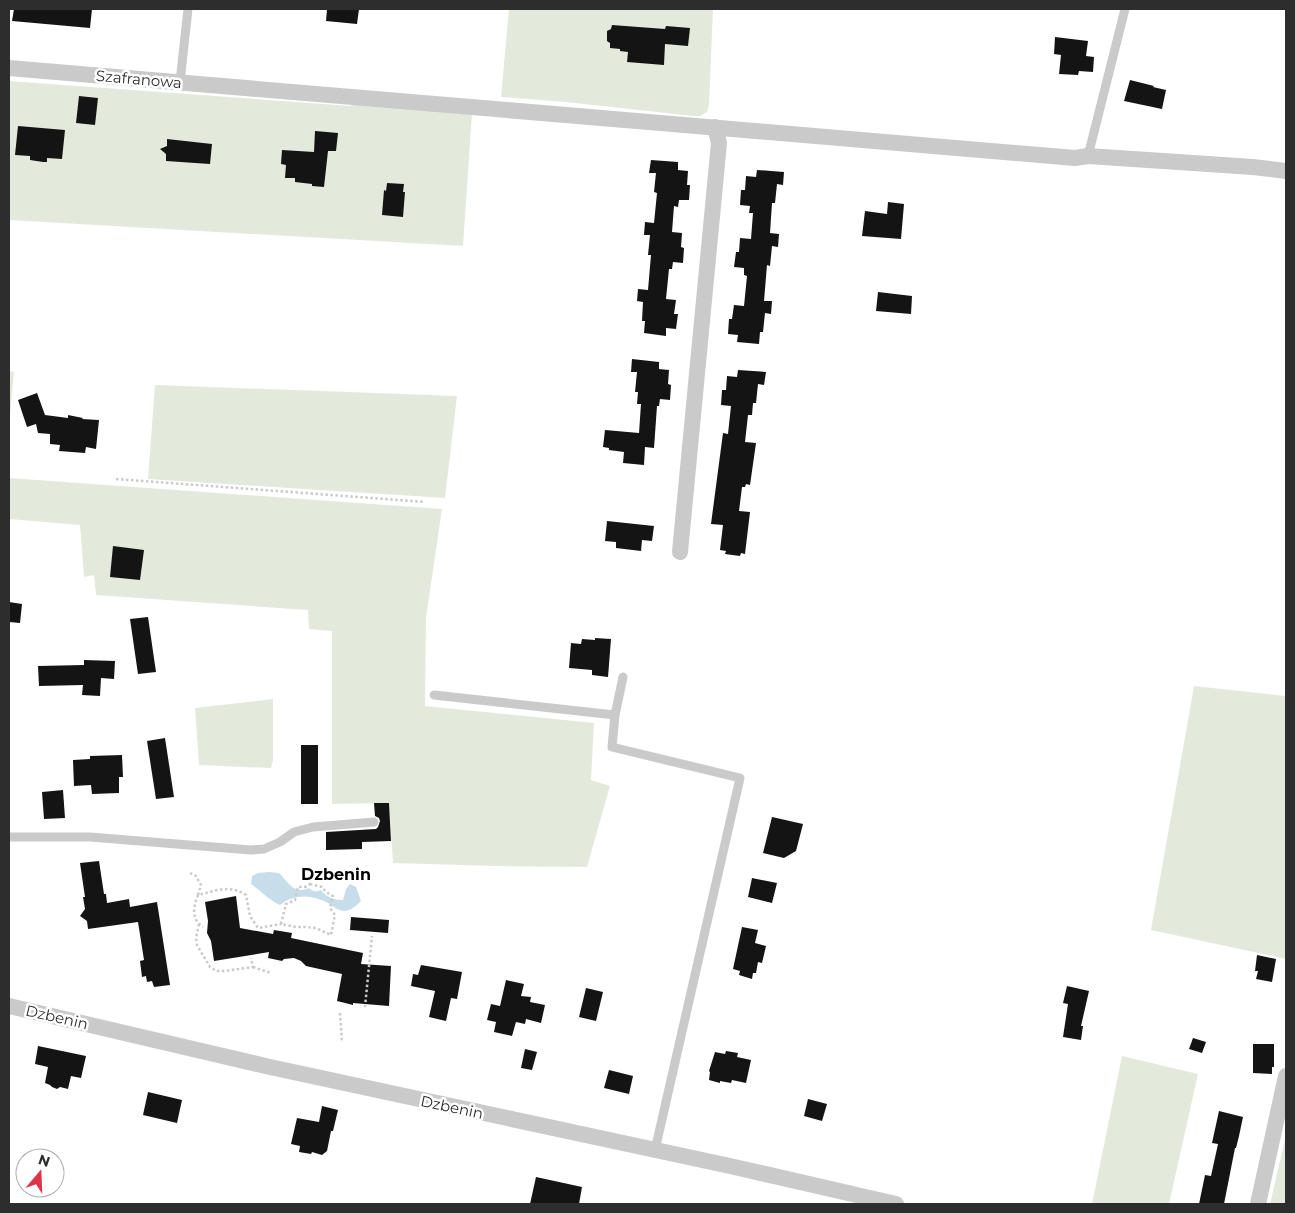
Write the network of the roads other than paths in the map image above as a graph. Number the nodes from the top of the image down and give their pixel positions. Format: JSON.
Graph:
{"nodes":[{"id":1,"x":188,"y":9,"type":"edge"},
{"id":2,"x":1125,"y":9,"type":"edge"},
{"id":3,"x":9,"y":68,"type":"edge"},
{"id":4,"x":180,"y":82,"type":"junction"},
{"id":5,"x":715,"y":127,"type":"junction"},
{"id":6,"x":1088,"y":156,"type":"junction"},
{"id":7,"x":1286,"y":171,"type":"edge"},
{"id":8,"x":680,"y":552,"type":"dead end"},
{"id":9,"x":623,"y":677,"type":"dead end"},
{"id":10,"x":434,"y":695,"type":"dead end"},
{"id":11,"x":615,"y":715,"type":"junction"},
{"id":12,"x":374,"y":822,"type":"dead end"},
{"id":13,"x":9,"y":837,"type":"edge"},
{"id":14,"x":9,"y":1006,"type":"edge"},
{"id":15,"x":1286,"y":1076,"type":"edge"},
{"id":16,"x":655,"y":1150,"type":"junction"},
{"id":17,"x":896,"y":1204,"type":"edge"},
{"id":18,"x":1258,"y":1204,"type":"edge"}],
"edges":[{"from":1,"to":4,"type":"lane"},
{"from":2,"to":6,"type":"lane"},
{"from":3,"to":4,"type":"street","name":"Szafranowa"},
{"from":4,"to":5,"type":"street","name":"Szafranowa"},
{"from":5,"to":6,"type":"street","name":"Szafranowa"},
{"from":5,"to":8,"type":"street"},
{"from":6,"to":7,"type":"street","name":"Szafranowa"},
{"from":9,"to":11,"type":"lane"},
{"from":10,"to":11,"type":"lane"},
{"from":11,"to":16,"type":"lane"},
{"from":12,"to":13,"type":"lane"},
{"from":14,"to":16,"type":"street","name":"Dzbenin"},
{"from":15,"to":18,"type":"street"},
{"from":16,"to":17,"type":"street","name":"Dzbenin"}]}
